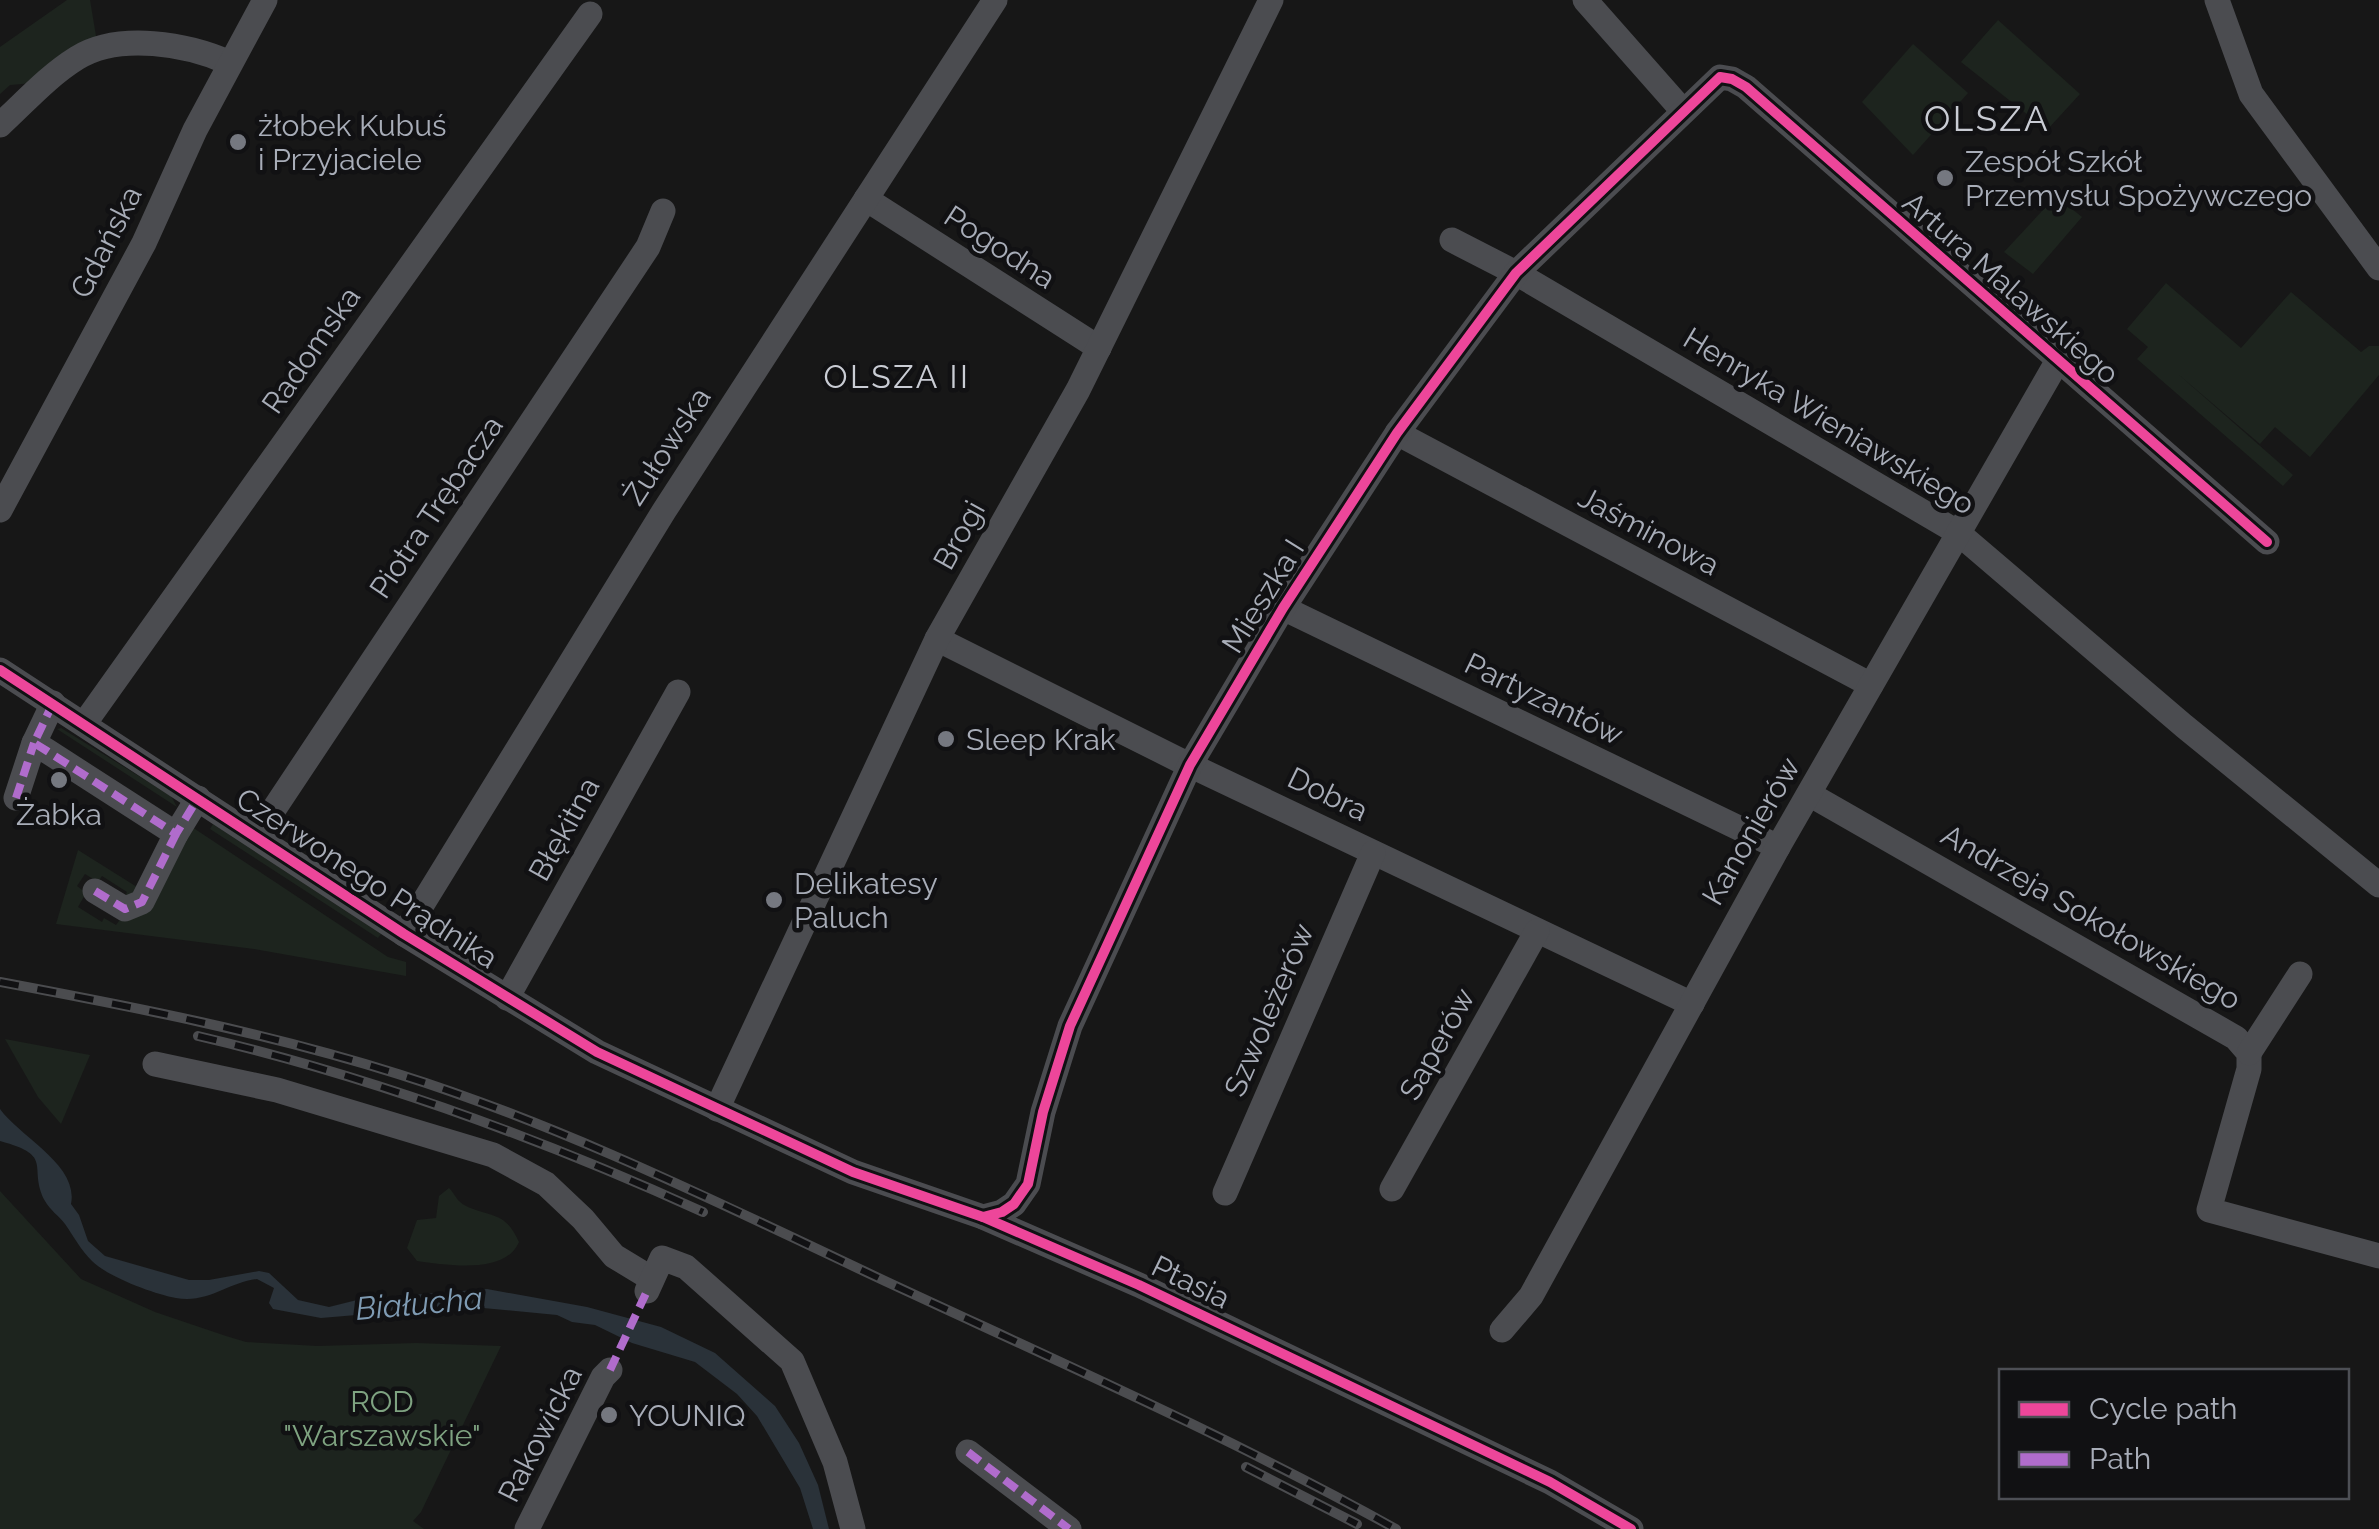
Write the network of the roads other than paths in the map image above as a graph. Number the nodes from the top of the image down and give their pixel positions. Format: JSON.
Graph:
{"nodes":[{"id":1,"x":264,"y":0,"type":"edge"},
{"id":2,"x":995,"y":0,"type":"edge"},
{"id":3,"x":1271,"y":0,"type":"edge"},
{"id":4,"x":1586,"y":0,"type":"edge"},
{"id":5,"x":2217,"y":0,"type":"edge"},
{"id":6,"x":590,"y":14,"type":"dead end"},
{"id":7,"x":230,"y":63,"type":"junction"},
{"id":8,"x":1720,"y":77,"type":"joint"},
{"id":9,"x":1683,"y":110,"type":"junction"},
{"id":10,"x":0,"y":125,"type":"edge"},
{"id":11,"x":866,"y":199,"type":"junction"},
{"id":12,"x":663,"y":211,"type":"dead end"},
{"id":13,"x":1452,"y":240,"type":"dead end"},
{"id":14,"x":2379,"y":268,"type":"edge"},
{"id":15,"x":1516,"y":273,"type":"junction"},
{"id":16,"x":1100,"y":348,"type":"junction"},
{"id":17,"x":2057,"y":362,"type":"junction"},
{"id":18,"x":1397,"y":434,"type":"junction"},
{"id":19,"x":0,"y":510,"type":"edge"},
{"id":20,"x":1956,"y":532,"type":"junction"},
{"id":21,"x":2266,"y":542,"type":"dead end"},
{"id":22,"x":1283,"y":608,"type":"junction"},
{"id":23,"x":938,"y":638,"type":"junction"},
{"id":24,"x":0,"y":670,"type":"edge"},
{"id":25,"x":1871,"y":686,"type":"junction"},
{"id":26,"x":678,"y":692,"type":"dead end"},
{"id":27,"x":53,"y":703,"type":"junction"},
{"id":28,"x":84,"y":724,"type":"junction"},
{"id":29,"x":34,"y":743,"type":"junction"},
{"id":30,"x":1190,"y":765,"type":"junction"},
{"id":31,"x":1809,"y":794,"type":"junction"},
{"id":32,"x":16,"y":798,"type":"dead end"},
{"id":33,"x":198,"y":798,"type":"junction"},
{"id":34,"x":176,"y":834,"type":"junction"},
{"id":35,"x":256,"y":836,"type":"junction"},
{"id":36,"x":1778,"y":846,"type":"junction"},
{"id":37,"x":1373,"y":853,"type":"junction"},
{"id":38,"x":2379,"y":885,"type":"edge"},
{"id":39,"x":96,"y":891,"type":"dead end"},
{"id":40,"x":1538,"y":931,"type":"junction"},
{"id":41,"x":404,"y":934,"type":"junction"},
{"id":42,"x":2300,"y":974,"type":"dead end"},
{"id":43,"x":507,"y":998,"type":"junction"},
{"id":44,"x":1692,"y":1004,"type":"junction"},
{"id":45,"x":2249,"y":1053,"type":"junction"},
{"id":46,"x":155,"y":1064,"type":"dead end"},
{"id":47,"x":717,"y":1109,"type":"junction"},
{"id":48,"x":1392,"y":1189,"type":"dead end"},
{"id":49,"x":1225,"y":1193,"type":"dead end"},
{"id":50,"x":983,"y":1216,"type":"junction"},
{"id":51,"x":2379,"y":1256,"type":"edge"},
{"id":52,"x":1502,"y":1330,"type":"dead end"},
{"id":53,"x":610,"y":1370,"type":"dead end"},
{"id":54,"x":968,"y":1452,"type":"dead end"},
{"id":55,"x":527,"y":1529,"type":"edge"},
{"id":56,"x":854,"y":1529,"type":"edge"},
{"id":57,"x":1068,"y":1529,"type":"edge"},
{"id":58,"x":1631,"y":1529,"type":"edge"}],
"edges":[{"from":1,"to":7,"type":"street","name":"Gdańska"},
{"from":2,"to":11,"type":"street","name":"Żułowska"},
{"from":3,"to":16,"type":"street","name":"Brogi"},
{"from":4,"to":9,"type":"street"},
{"from":5,"to":14,"type":"street"},
{"from":6,"to":28,"type":"street","name":"Radomska"},
{"from":7,"to":10,"type":"street"},
{"from":7,"to":19,"type":"street","name":"Gdańska"},
{"from":8,"to":9,"type":"street","name":"Mieszka I"},
{"from":8,"to":17,"type":"street","name":"Artura Malawskiego"},
{"from":9,"to":15,"type":"street","name":"Mieszka I"},
{"from":11,"to":16,"type":"street","name":"Pogodna"},
{"from":11,"to":41,"type":"street","name":"Żułowska"},
{"from":12,"to":35,"type":"street","name":"Piotra Trębacza"},
{"from":13,"to":15,"type":"street","name":"Henryka Wieniawskiego"},
{"from":15,"to":18,"type":"street","name":"Mieszka I"},
{"from":15,"to":20,"type":"street","name":"Henryka Wieniawskiego"},
{"from":16,"to":23,"type":"street","name":"Brogi"},
{"from":17,"to":20,"type":"street","name":"Kanonierów"},
{"from":17,"to":21,"type":"street","name":"Artura Malawskiego"},
{"from":18,"to":22,"type":"street","name":"Mieszka I"},
{"from":18,"to":25,"type":"street","name":"Jaśminowa"},
{"from":20,"to":25,"type":"street","name":"Kanonierów"},
{"from":20,"to":38,"type":"street","name":"Henryka Wieniawskiego"},
{"from":22,"to":30,"type":"street","name":"Mieszka I"},
{"from":22,"to":36,"type":"street","name":"Partyzantów"},
{"from":23,"to":30,"type":"street","name":"Dobra"},
{"from":23,"to":47,"type":"street","name":"Brogi"},
{"from":24,"to":27,"type":"street","name":"Czerwonego Prądnika"},
{"from":25,"to":31,"type":"street","name":"Kanonierów"},
{"from":26,"to":43,"type":"street","name":"Błękitna"},
{"from":27,"to":28,"type":"street","name":"Czerwonego Prądnika"},
{"from":27,"to":29,"type":"street"},
{"from":28,"to":33,"type":"street","name":"Czerwonego Prądnika"},
{"from":29,"to":32,"type":"street"},
{"from":29,"to":34,"type":"street"},
{"from":30,"to":37,"type":"street","name":"Dobra"},
{"from":30,"to":50,"type":"street","name":"Mieszka I"},
{"from":31,"to":36,"type":"street","name":"Kanonierów"},
{"from":31,"to":45,"type":"street","name":"Andrzeja Sokołowskiego"},
{"from":33,"to":34,"type":"street"},
{"from":33,"to":35,"type":"street","name":"Czerwonego Prądnika"},
{"from":34,"to":39,"type":"street"},
{"from":35,"to":41,"type":"street","name":"Czerwonego Prądnika"},
{"from":36,"to":44,"type":"street","name":"Kanonierów"},
{"from":37,"to":40,"type":"street","name":"Dobra"},
{"from":37,"to":49,"type":"street","name":"Szwoleżerów"},
{"from":40,"to":44,"type":"street","name":"Dobra"},
{"from":40,"to":48,"type":"street","name":"Saperów"},
{"from":41,"to":43,"type":"street","name":"Czerwonego Prądnika"},
{"from":42,"to":45,"type":"street"},
{"from":43,"to":47,"type":"street","name":"Czerwonego Prądnika"},
{"from":44,"to":52,"type":"street","name":"Kanonierów"},
{"from":45,"to":51,"type":"street","name":"Andrzeja Sokołowskiego"},
{"from":46,"to":56,"type":"street"},
{"from":47,"to":50,"type":"street","name":"Ptasia"},
{"from":50,"to":58,"type":"street","name":"Ptasia"},
{"from":53,"to":55,"type":"street","name":"Rakowicka"},
{"from":54,"to":57,"type":"street"}]}
